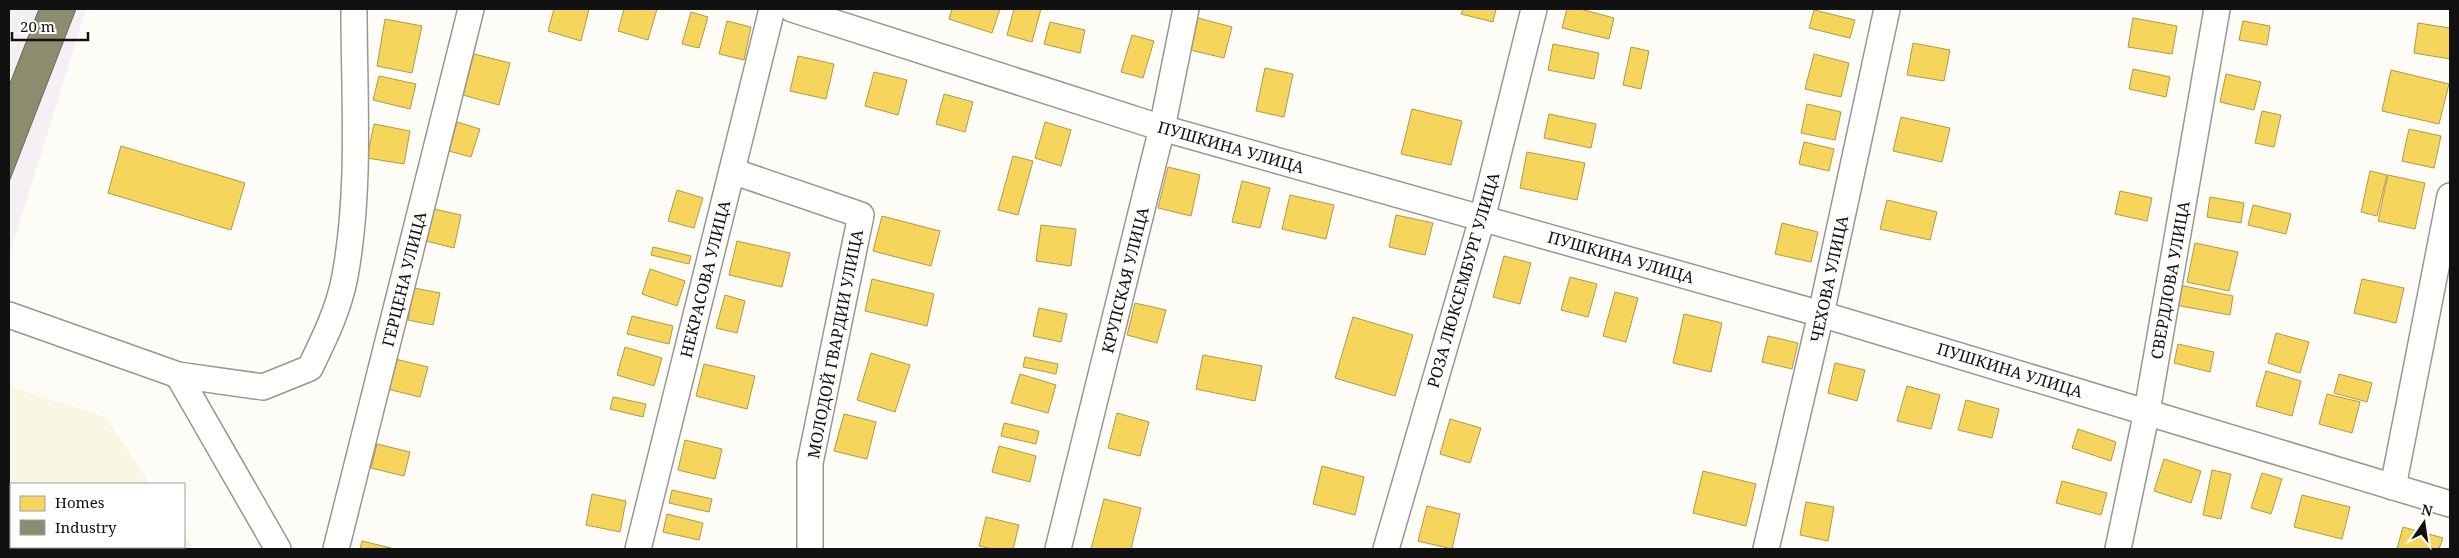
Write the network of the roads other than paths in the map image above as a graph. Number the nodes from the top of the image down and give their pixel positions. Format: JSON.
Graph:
{"nodes":[{"id":1,"x":354,"y":9,"type":"edge"},
{"id":2,"x":471,"y":9,"type":"edge"},
{"id":3,"x":772,"y":9,"type":"edge"},
{"id":4,"x":792,"y":9,"type":"edge"},
{"id":5,"x":1186,"y":9,"type":"edge"},
{"id":6,"x":1534,"y":9,"type":"edge"},
{"id":7,"x":1887,"y":9,"type":"edge"},
{"id":8,"x":2216,"y":9,"type":"edge"},
{"id":9,"x":1162,"y":128,"type":"junction"},
{"id":10,"x":732,"y":171,"type":"junction"},
{"id":11,"x":2450,"y":196,"type":"edge"},
{"id":12,"x":1482,"y":219,"type":"junction"},
{"id":13,"x":1822,"y":314,"type":"junction"},
{"id":14,"x":9,"y":315,"type":"edge"},
{"id":15,"x":178,"y":375,"type":"junction"},
{"id":16,"x":2148,"y":411,"type":"junction"},
{"id":17,"x":2393,"y":487,"type":"junction"},
{"id":18,"x":2450,"y":504,"type":"edge"},
{"id":19,"x":278,"y":549,"type":"edge"},
{"id":20,"x":336,"y":549,"type":"edge"},
{"id":21,"x":638,"y":549,"type":"edge"},
{"id":22,"x":810,"y":549,"type":"edge"},
{"id":23,"x":1058,"y":549,"type":"edge"},
{"id":24,"x":1386,"y":549,"type":"edge"},
{"id":25,"x":1766,"y":549,"type":"edge"},
{"id":26,"x":2118,"y":549,"type":"edge"}],
"edges":[{"from":1,"to":15,"type":"street"},
{"from":2,"to":20,"type":"street","name":"ГЕРЦЕНА УЛИЦА"},
{"from":3,"to":10,"type":"street","name":"НЕКРАСОВА УЛИЦА"},
{"from":4,"to":9,"type":"street","name":"ПУШКИНА УЛИЦА"},
{"from":5,"to":9,"type":"street","name":"КРУПСКАЯ УЛИЦА"},
{"from":6,"to":12,"type":"street","name":"РОЗА ЛЮКСЕМБУРГ УЛИЦА"},
{"from":7,"to":13,"type":"street","name":"ЧЕХОВА УЛИЦА"},
{"from":8,"to":16,"type":"street","name":"СВЕРДЛОВА УЛИЦА"},
{"from":9,"to":12,"type":"street","name":"ПУШКИНА УЛИЦА"},
{"from":9,"to":23,"type":"street","name":"КРУПСКАЯ УЛИЦА"},
{"from":10,"to":21,"type":"street","name":"НЕКРАСОВА УЛИЦА"},
{"from":10,"to":22,"type":"street","name":"МОЛОДОЙ ГВАРДИИ УЛИЦА"},
{"from":11,"to":17,"type":"street"},
{"from":12,"to":13,"type":"street","name":"ПУШКИНА УЛИЦА"},
{"from":12,"to":24,"type":"street","name":"РОЗА ЛЮКСЕМБУРГ УЛИЦА"},
{"from":13,"to":16,"type":"street","name":"ПУШКИНА УЛИЦА"},
{"from":13,"to":25,"type":"street","name":"ЧЕХОВА УЛИЦА"},
{"from":14,"to":15,"type":"street"},
{"from":15,"to":19,"type":"street"},
{"from":16,"to":17,"type":"street","name":"ПУШКИНА УЛИЦА"},
{"from":16,"to":26,"type":"street","name":"СВЕРДЛОВА УЛИЦА"},
{"from":17,"to":18,"type":"street","name":"ПУШКИНА УЛИЦА"}]}
